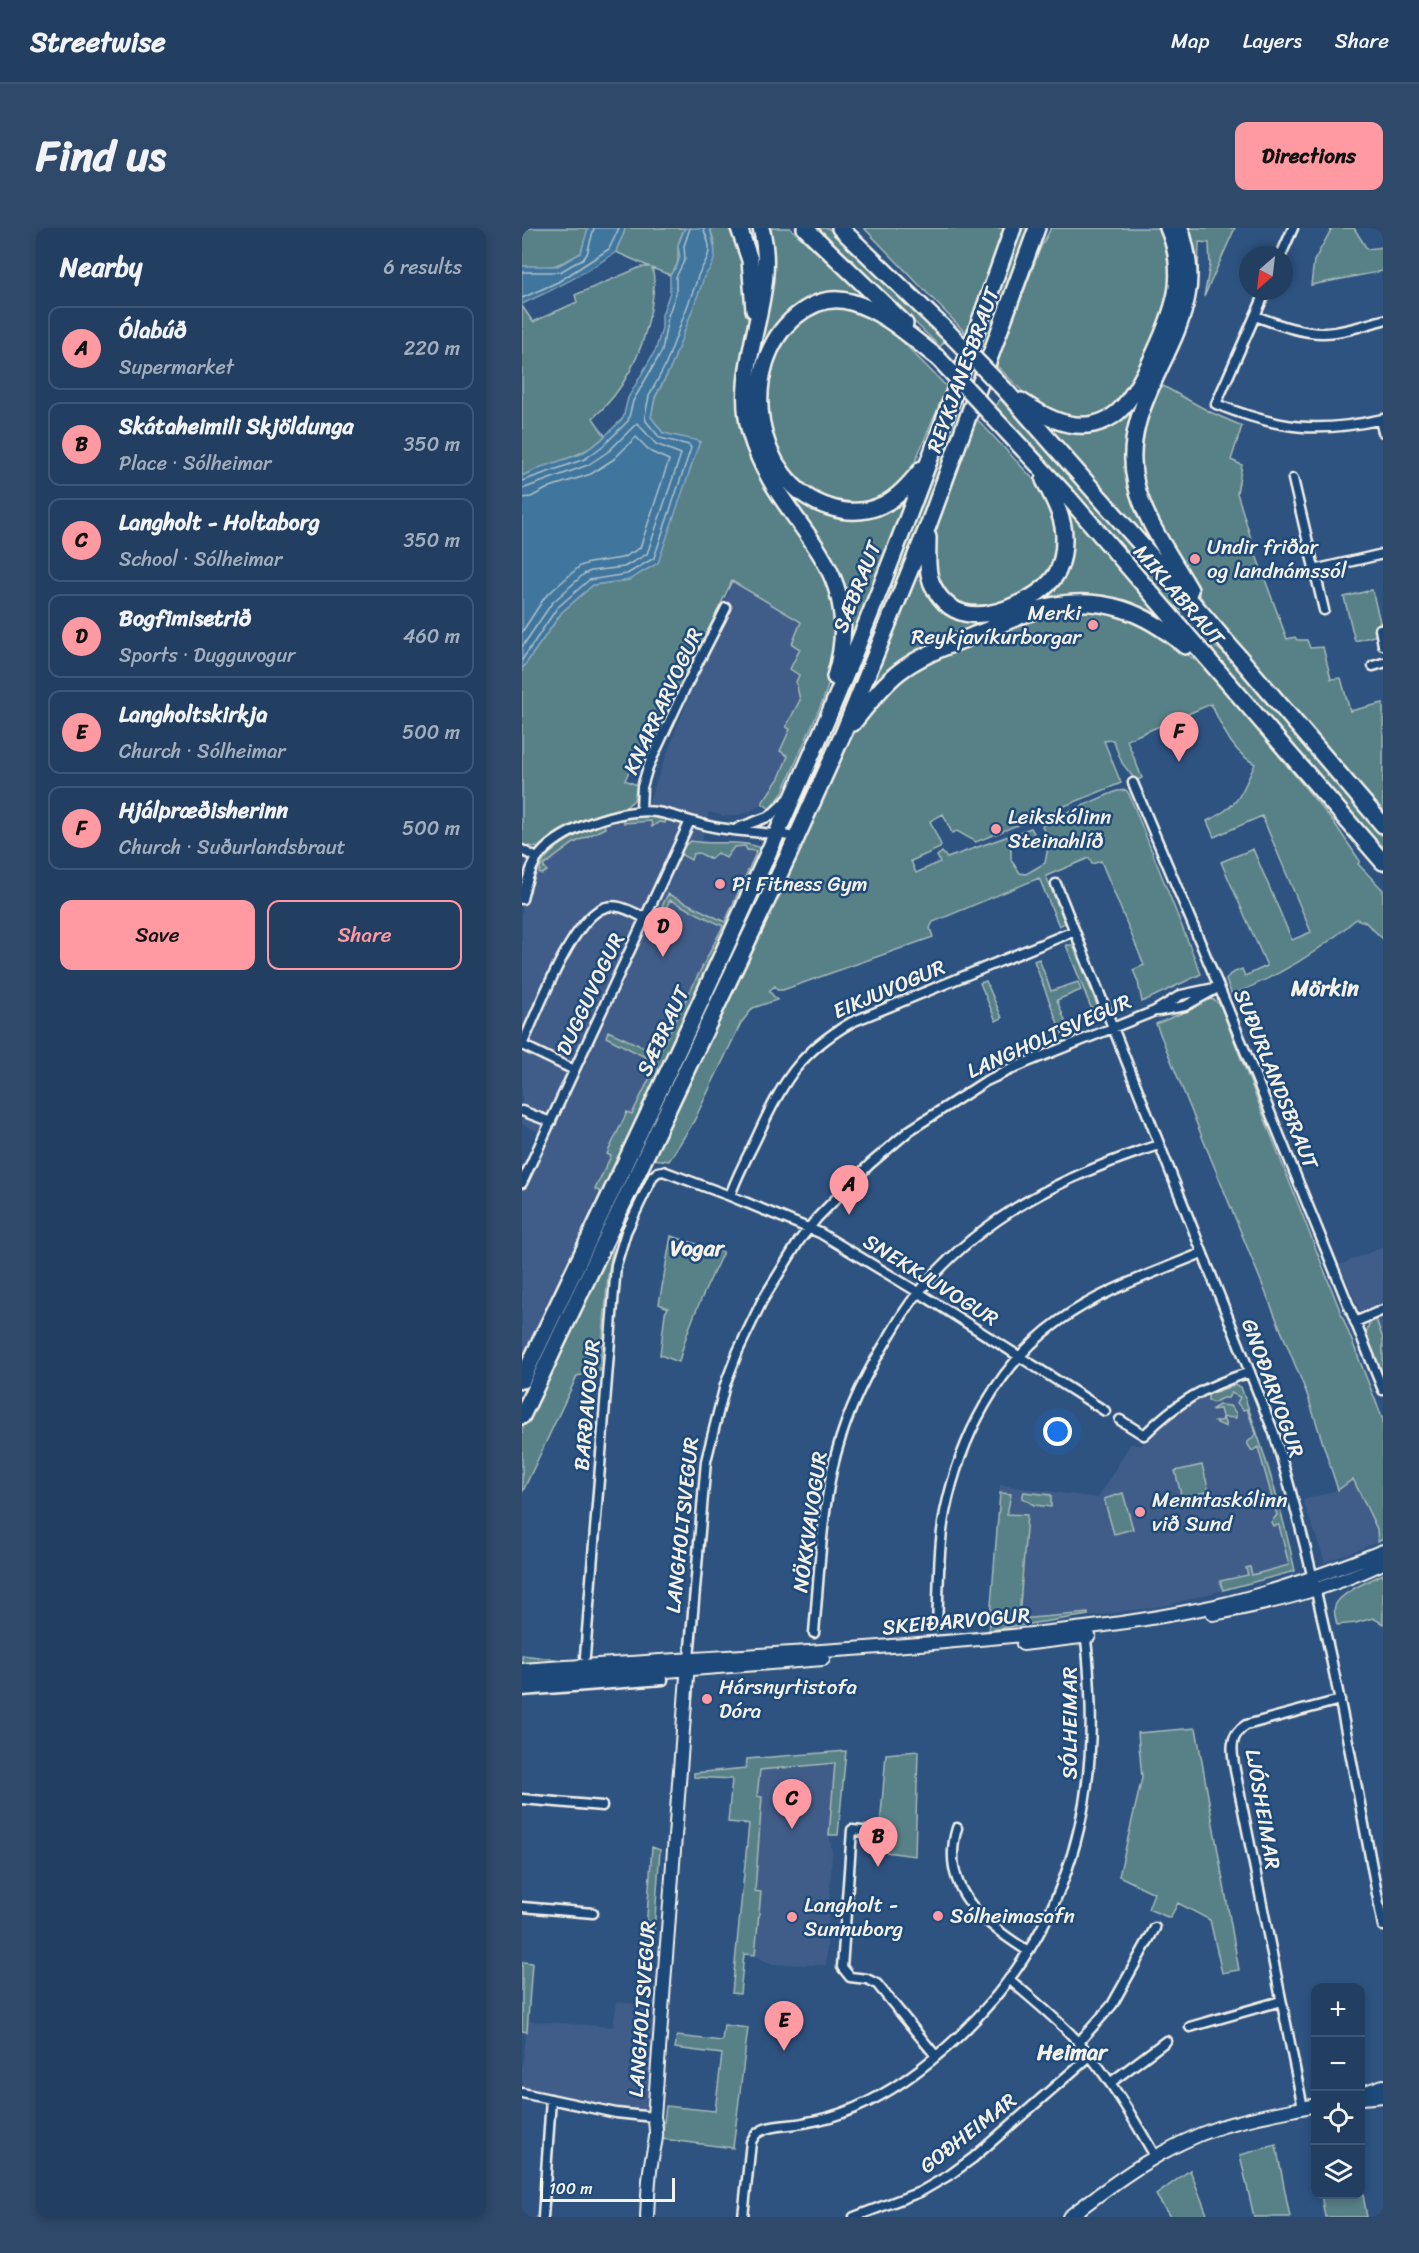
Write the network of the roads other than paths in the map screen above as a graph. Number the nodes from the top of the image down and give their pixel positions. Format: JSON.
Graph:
{"nodes":[{"id":1,"x":739,"y":228,"type":"edge"},
{"id":2,"x":761,"y":228,"type":"edge"},
{"id":3,"x":805,"y":228,"type":"edge"},
{"id":4,"x":840,"y":228,"type":"edge"},
{"id":5,"x":852,"y":228,"type":"edge"},
{"id":6,"x":1013,"y":228,"type":"edge"},
{"id":7,"x":1037,"y":228,"type":"edge"},
{"id":8,"x":1045,"y":228,"type":"edge"},
{"id":9,"x":1168,"y":228,"type":"edge"},
{"id":10,"x":1180,"y":228,"type":"edge"},
{"id":11,"x":1293,"y":228,"type":"edge"},
{"id":12,"x":1285,"y":246,"type":"edge"},
{"id":13,"x":866,"y":251,"type":"junction"},
{"id":14,"x":1029,"y":253,"type":"junction"},
{"id":15,"x":1262,"y":300,"type":"edge"},
{"id":16,"x":1255,"y":316,"type":"junction"},
{"id":17,"x":1383,"y":320,"type":"edge"},
{"id":18,"x":752,"y":346,"type":"junction"},
{"id":19,"x":938,"y":358,"type":"junction"},
{"id":20,"x":1005,"y":390,"type":"junction"},
{"id":21,"x":1382,"y":420,"type":"edge"},
{"id":22,"x":1383,"y":432,"type":"edge"},
{"id":23,"x":1033,"y":458,"type":"junction"},
{"id":24,"x":928,"y":462,"type":"junction"},
{"id":25,"x":1293,"y":479,"type":"dead end"},
{"id":26,"x":928,"y":526,"type":"junction"},
{"id":27,"x":1383,"y":554,"type":"edge"},
{"id":28,"x":1314,"y":570,"type":"junction"},
{"id":29,"x":726,"y":608,"type":"dead end"},
{"id":30,"x":1324,"y":610,"type":"dead end"},
{"id":31,"x":1204,"y":616,"type":"junction"},
{"id":32,"x":1383,"y":629,"type":"edge"},
{"id":33,"x":1383,"y":645,"type":"edge"},
{"id":34,"x":1383,"y":663,"type":"edge"},
{"id":35,"x":1373,"y":666,"type":"dead end"},
{"id":36,"x":1215,"y":670,"type":"junction"},
{"id":37,"x":828,"y":715,"type":"junction"},
{"id":38,"x":843,"y":734,"type":"junction"},
{"id":39,"x":1133,"y":783,"type":"dead end"},
{"id":40,"x":796,"y":788,"type":"junction"},
{"id":41,"x":640,"y":810,"type":"junction"},
{"id":42,"x":690,"y":821,"type":"junction"},
{"id":43,"x":1383,"y":825,"type":"edge"},
{"id":44,"x":735,"y":829,"type":"junction"},
{"id":45,"x":777,"y":834,"type":"junction"},
{"id":46,"x":797,"y":837,"type":"junction"},
{"id":47,"x":522,"y":850,"type":"edge"},
{"id":48,"x":537,"y":858,"type":"junction"},
{"id":49,"x":1383,"y":862,"type":"edge"},
{"id":50,"x":1056,"y":884,"type":"dead end"},
{"id":51,"x":522,"y":899,"type":"edge"},
{"id":52,"x":645,"y":918,"type":"junction"},
{"id":53,"x":1074,"y":931,"type":"junction"},
{"id":54,"x":1219,"y":987,"type":"junction"},
{"id":55,"x":1112,"y":1028,"type":"junction"},
{"id":56,"x":522,"y":1045,"type":"edge"},
{"id":57,"x":574,"y":1070,"type":"junction"},
{"id":58,"x":522,"y":1111,"type":"edge"},
{"id":59,"x":551,"y":1122,"type":"junction"},
{"id":60,"x":1159,"y":1145,"type":"junction"},
{"id":61,"x":663,"y":1172,"type":"joint"},
{"id":62,"x":522,"y":1183,"type":"edge"},
{"id":63,"x":730,"y":1196,"type":"junction"},
{"id":64,"x":809,"y":1229,"type":"junction"},
{"id":65,"x":1202,"y":1253,"type":"junction"},
{"id":66,"x":918,"y":1292,"type":"junction"},
{"id":67,"x":1383,"y":1310,"type":"edge"},
{"id":68,"x":1355,"y":1322,"type":"junction"},
{"id":69,"x":1018,"y":1355,"type":"junction"},
{"id":70,"x":1250,"y":1372,"type":"junction"},
{"id":71,"x":522,"y":1380,"type":"edge"},
{"id":72,"x":1383,"y":1390,"type":"edge"},
{"id":73,"x":1105,"y":1411,"type":"dead end"},
{"id":74,"x":522,"y":1416,"type":"edge"},
{"id":75,"x":1120,"y":1420,"type":"dead end"},
{"id":76,"x":1383,"y":1551,"type":"edge"},
{"id":77,"x":1383,"y":1563,"type":"edge"},
{"id":78,"x":1315,"y":1584,"type":"junction"},
{"id":79,"x":937,"y":1625,"type":"dead end"},
{"id":80,"x":814,"y":1633,"type":"dead end"},
{"id":81,"x":1085,"y":1633,"type":"junction"},
{"id":82,"x":585,"y":1656,"type":"dead end"},
{"id":83,"x":688,"y":1664,"type":"junction"},
{"id":84,"x":522,"y":1670,"type":"edge"},
{"id":85,"x":639,"y":1678,"type":"junction"},
{"id":86,"x":663,"y":1680,"type":"dead end"},
{"id":87,"x":522,"y":1682,"type":"edge"},
{"id":88,"x":522,"y":1691,"type":"edge"},
{"id":89,"x":1340,"y":1700,"type":"junction"},
{"id":90,"x":522,"y":1799,"type":"edge"},
{"id":91,"x":602,"y":1806,"type":"dead end"},
{"id":92,"x":957,"y":1828,"type":"dead end"},
{"id":93,"x":873,"y":1832,"type":"dead end"},
{"id":94,"x":522,"y":1907,"type":"edge"},
{"id":95,"x":592,"y":1913,"type":"dead end"},
{"id":96,"x":1383,"y":1926,"type":"edge"},
{"id":97,"x":1155,"y":1928,"type":"dead end"},
{"id":98,"x":1028,"y":1951,"type":"junction"},
{"id":99,"x":1009,"y":1979,"type":"junction"},
{"id":100,"x":1281,"y":2001,"type":"junction"},
{"id":101,"x":1190,"y":2027,"type":"dead end"},
{"id":102,"x":1166,"y":2041,"type":"dead end"},
{"id":103,"x":1078,"y":2042,"type":"junction"},
{"id":104,"x":936,"y":2056,"type":"junction"},
{"id":105,"x":1090,"y":2056,"type":"junction"},
{"id":106,"x":1110,"y":2083,"type":"junction"},
{"id":107,"x":1383,"y":2086,"type":"edge"},
{"id":108,"x":522,"y":2093,"type":"edge"},
{"id":109,"x":1365,"y":2094,"type":"edge"},
{"id":110,"x":1365,"y":2096,"type":"edge"},
{"id":111,"x":1383,"y":2096,"type":"edge"},
{"id":112,"x":551,"y":2099,"type":"junction"},
{"id":113,"x":1309,"y":2107,"type":"edge"},
{"id":114,"x":654,"y":2117,"type":"junction"},
{"id":115,"x":1155,"y":2156,"type":"junction"},
{"id":116,"x":543,"y":2217,"type":"edge"},
{"id":117,"x":647,"y":2217,"type":"edge"},
{"id":118,"x":743,"y":2217,"type":"edge"},
{"id":119,"x":854,"y":2217,"type":"edge"},
{"id":120,"x":1069,"y":2217,"type":"edge"}],
"edges":[{"from":1,"to":18,"type":"highway"},
{"from":2,"to":18,"type":"highway"},
{"from":3,"to":19,"type":"highway"},
{"from":4,"to":13,"type":"highway"},
{"from":5,"to":13,"type":"highway"},
{"from":6,"to":24,"type":"highway","name":"REYKJANESBRAUT"},
{"from":7,"to":14,"type":"highway","name":"REYKJANESBRAUT"},
{"from":8,"to":14,"type":"highway"},
{"from":9,"to":20,"type":"highway"},
{"from":10,"to":31,"type":"highway"},
{"from":11,"to":12,"type":"street"},
{"from":13,"to":20,"type":"highway","name":"MIKLABRAUT","bridge":true},
{"from":14,"to":26,"type":"highway","name":"REYKJANESBRAUT"},
{"from":15,"to":16,"type":"street"},
{"from":16,"to":17,"type":"street"},
{"from":16,"to":21,"type":"street"},
{"from":18,"to":37,"type":"highway"},
{"from":19,"to":23,"type":"highway","name":"MIKLABRAUT","bridge":true},
{"from":19,"to":24,"type":"highway"},
{"from":20,"to":31,"type":"highway","name":"MIKLABRAUT"},
{"from":21,"to":22,"type":"street"},
{"from":23,"to":26,"type":"highway"},
{"from":23,"to":36,"type":"highway","name":"MIKLABRAUT"},
{"from":24,"to":37,"type":"highway","name":"SÆBRAUT"},
{"from":25,"to":28,"type":"street"},
{"from":26,"to":38,"type":"highway","name":"SÆBRAUT"},
{"from":27,"to":28,"type":"street"},
{"from":28,"to":30,"type":"street"},
{"from":29,"to":41,"type":"street","name":"KNARRARVOGUR"},
{"from":31,"to":43,"type":"highway","name":"MIKLABRAUT"},
{"from":32,"to":33,"type":"street"},
{"from":34,"to":35,"type":"street"},
{"from":36,"to":38,"type":"highway"},
{"from":36,"to":49,"type":"highway","name":"MIKLABRAUT"},
{"from":37,"to":40,"type":"highway","name":"SÆBRAUT"},
{"from":38,"to":46,"type":"highway","name":"SÆBRAUT"},
{"from":39,"to":54,"type":"street","name":"SUÐURLANDSBRAUT"},
{"from":40,"to":44,"type":"street"},
{"from":40,"to":45,"type":"highway","name":"SÆBRAUT"},
{"from":41,"to":42,"type":"street"},
{"from":41,"to":48,"type":"street"},
{"from":42,"to":44,"type":"street"},
{"from":42,"to":52,"type":"street","name":"DUGGUVOGUR"},
{"from":44,"to":45,"type":"street"},
{"from":45,"to":46,"type":"street"},
{"from":45,"to":71,"type":"highway","name":"SÆBRAUT"},
{"from":46,"to":74,"type":"highway","name":"SÆBRAUT"},
{"from":47,"to":48,"type":"street"},
{"from":48,"to":51,"type":"street"},
{"from":50,"to":53,"type":"street","name":"GNOÐARVOGUR"},
{"from":52,"to":56,"type":"street"},
{"from":52,"to":57,"type":"street","name":"DUGGUVOGUR"},
{"from":53,"to":55,"type":"street","name":"GNOÐARVOGUR"},
{"from":53,"to":63,"type":"street","name":"EIKJUVOGUR"},
{"from":54,"to":55,"type":"street","name":"LANGHOLTSVEGUR"},
{"from":54,"to":68,"type":"street","name":"SUÐURLANDSBRAUT"},
{"from":55,"to":60,"type":"street","name":"GNOÐARVOGUR"},
{"from":55,"to":64,"type":"street","name":"LANGHOLTSVEGUR"},
{"from":56,"to":57,"type":"street"},
{"from":57,"to":59,"type":"street","name":"DUGGUVOGUR"},
{"from":58,"to":59,"type":"street"},
{"from":59,"to":62,"type":"street","name":"DUGGUVOGUR"},
{"from":60,"to":65,"type":"street","name":"GNOÐARVOGUR"},
{"from":60,"to":66,"type":"street","name":"NÖKKVAVOGUR"},
{"from":61,"to":63,"type":"street","name":"SNEKKJUVOGUR"},
{"from":61,"to":82,"type":"street","name":"BARÐAVOGUR"},
{"from":63,"to":64,"type":"street","name":"SNEKKJUVOGUR"},
{"from":64,"to":66,"type":"street","name":"SNEKKJUVOGUR"},
{"from":64,"to":83,"type":"street","name":"LANGHOLTSVEGUR"},
{"from":65,"to":69,"type":"street"},
{"from":65,"to":70,"type":"street","name":"GNOÐARVOGUR"},
{"from":66,"to":69,"type":"street","name":"SNEKKJUVOGUR"},
{"from":66,"to":80,"type":"street","name":"NÖKKVAVOGUR"},
{"from":67,"to":68,"type":"street"},
{"from":68,"to":72,"type":"street","name":"SUÐURLANDSBRAUT"},
{"from":69,"to":73,"type":"street","name":"SNEKKJUVOGUR"},
{"from":69,"to":79,"type":"street"},
{"from":70,"to":75,"type":"street"},
{"from":70,"to":78,"type":"street","name":"GNOÐARVOGUR"},
{"from":76,"to":78,"type":"street","name":"SKEIÐARVOGUR"},
{"from":77,"to":78,"type":"street","name":"SKEIÐARVOGUR"},
{"from":78,"to":81,"type":"street","name":"SKEIÐARVOGUR"},
{"from":78,"to":89,"type":"street","name":"GNOÐARVOGUR"},
{"from":81,"to":83,"type":"street","name":"SKEIÐARVOGUR"},
{"from":81,"to":98,"type":"street","name":"SÓLHEIMAR"},
{"from":83,"to":84,"type":"street","name":"SKEIÐARVOGUR"},
{"from":83,"to":85,"type":"street","name":"SKEIÐARVOGUR"},
{"from":83,"to":114,"type":"street","name":"LANGHOLTSVEGUR"},
{"from":85,"to":86,"type":"street","name":"SKEIÐARVOGUR"},
{"from":85,"to":87,"type":"street","name":"SKEIÐARVOGUR"},
{"from":85,"to":88,"type":"street","name":"SKEIÐARVOGUR"},
{"from":89,"to":96,"type":"street","name":"GNOÐARVOGUR"},
{"from":89,"to":100,"type":"street","name":"LJÓSHEIMAR"},
{"from":90,"to":91,"type":"street"},
{"from":92,"to":98,"type":"street"},
{"from":93,"to":104,"type":"street"},
{"from":94,"to":95,"type":"street"},
{"from":97,"to":103,"type":"street"},
{"from":98,"to":99,"type":"street","name":"SÓLHEIMAR"},
{"from":99,"to":103,"type":"street"},
{"from":99,"to":104,"type":"street","name":"SÓLHEIMAR"},
{"from":100,"to":101,"type":"street"},
{"from":100,"to":113,"type":"street","name":"LJÓSHEIMAR"},
{"from":102,"to":106,"type":"street"},
{"from":103,"to":105,"type":"street"},
{"from":104,"to":118,"type":"street","name":"SÓLHEIMAR"},
{"from":105,"to":106,"type":"street"},
{"from":105,"to":119,"type":"street","name":"GOÐHEIMAR"},
{"from":106,"to":115,"type":"street"},
{"from":107,"to":109,"type":"street"},
{"from":108,"to":112,"type":"street"},
{"from":110,"to":111,"type":"street"},
{"from":112,"to":114,"type":"street"},
{"from":112,"to":116,"type":"street"},
{"from":113,"to":115,"type":"street"},
{"from":114,"to":117,"type":"street","name":"LANGHOLTSVEGUR"},
{"from":115,"to":120,"type":"street"}]}
